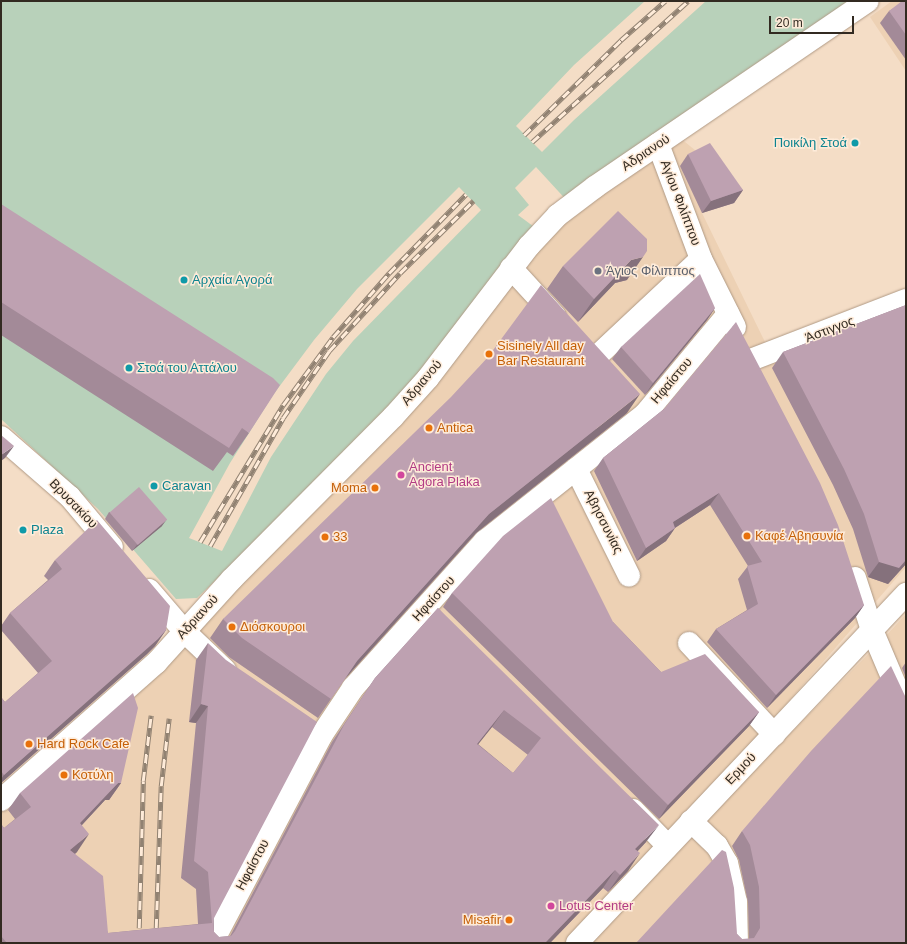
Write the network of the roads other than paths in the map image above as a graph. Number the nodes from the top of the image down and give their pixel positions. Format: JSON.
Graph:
{"nodes":[{"id":1,"x":868,"y":1,"type":"edge"},
{"id":2,"x":658,"y":144,"type":"junction"},
{"id":3,"x":701,"y":259,"type":"junction"},
{"id":4,"x":511,"y":268,"type":"junction"},
{"id":5,"x":906,"y":300,"type":"edge"},
{"id":6,"x":728,"y":314,"type":"junction"},
{"id":7,"x":594,"y":359,"type":"junction"},
{"id":8,"x":753,"y":359,"type":"junction"},
{"id":9,"x":610,"y":375,"type":"edge"},
{"id":10,"x":764,"y":380,"type":"edge"},
{"id":11,"x":630,"y":397,"type":"edge"},
{"id":12,"x":645,"y":414,"type":"junction"},
{"id":13,"x":1,"y":437,"type":"edge"},
{"id":14,"x":576,"y":469,"type":"junction"},
{"id":15,"x":848,"y":555,"type":"edge"},
{"id":16,"x":629,"y":576,"type":"dead end"},
{"id":17,"x":906,"y":594,"type":"edge"},
{"id":18,"x":426,"y":608,"type":"junction"},
{"id":19,"x":443,"y":624,"type":"edge"},
{"id":20,"x":872,"y":630,"type":"junction"},
{"id":21,"x":185,"y":632,"type":"junction"},
{"id":22,"x":689,"y":643,"type":"dead end"},
{"id":23,"x":240,"y":680,"type":"edge"},
{"id":24,"x":906,"y":710,"type":"edge"},
{"id":25,"x":302,"y":723,"type":"edge"},
{"id":26,"x":774,"y":734,"type":"junction"},
{"id":27,"x":321,"y":736,"type":"junction"},
{"id":28,"x":616,"y":794,"type":"edge"},
{"id":29,"x":1,"y":800,"type":"edge"},
{"id":30,"x":691,"y":822,"type":"junction"},
{"id":31,"x":668,"y":846,"type":"junction"},
{"id":32,"x":212,"y":943,"type":"edge"},
{"id":33,"x":577,"y":943,"type":"edge"},
{"id":34,"x":737,"y":943,"type":"edge"}],
"edges":[{"from":1,"to":2,"type":"street","name":"Αδριανού"},
{"from":2,"to":3,"type":"street","name":"Αγίου Φιλίππου"},
{"from":2,"to":4,"type":"street","name":"Αδριανού"},
{"from":3,"to":6,"type":"street","name":"Αγίου Φιλίππου"},
{"from":3,"to":7,"type":"street"},
{"from":4,"to":7,"type":"street"},
{"from":4,"to":21,"type":"street","name":"Αδριανού"},
{"from":5,"to":8,"type":"street","name":"Άστιγγος"},
{"from":6,"to":8,"type":"street","name":"Αγίου Φιλίππου"},
{"from":6,"to":12,"type":"street","name":"Ηφαίστου"},
{"from":7,"to":9,"type":"street"},
{"from":8,"to":10,"type":"street","name":"Αγίου Φιλίππου"},
{"from":11,"to":12,"type":"street"},
{"from":12,"to":14,"type":"street","name":"Ηφαίστου"},
{"from":13,"to":21,"type":"street","name":"Βρυσακίου"},
{"from":14,"to":16,"type":"street","name":"Αβησσυνίας"},
{"from":14,"to":18,"type":"street","name":"Ηφαίστου"},
{"from":15,"to":20,"type":"street"},
{"from":17,"to":20,"type":"street","name":"Ερμού"},
{"from":18,"to":19,"type":"street"},
{"from":18,"to":27,"type":"street","name":"Ηφαίστου"},
{"from":20,"to":24,"type":"street"},
{"from":20,"to":26,"type":"street","name":"Ερμού"},
{"from":21,"to":23,"type":"street","name":"Βρυσακίου"},
{"from":21,"to":29,"type":"street","name":"Αδριανού"},
{"from":22,"to":26,"type":"street"},
{"from":25,"to":27,"type":"street"},
{"from":26,"to":30,"type":"street","name":"Ερμού"},
{"from":27,"to":32,"type":"street","name":"Ηφαίστου"},
{"from":28,"to":31,"type":"street"},
{"from":30,"to":31,"type":"street","name":"Ερμού"},
{"from":30,"to":34,"type":"street"},
{"from":31,"to":33,"type":"street","name":"Ερμού"}]}
